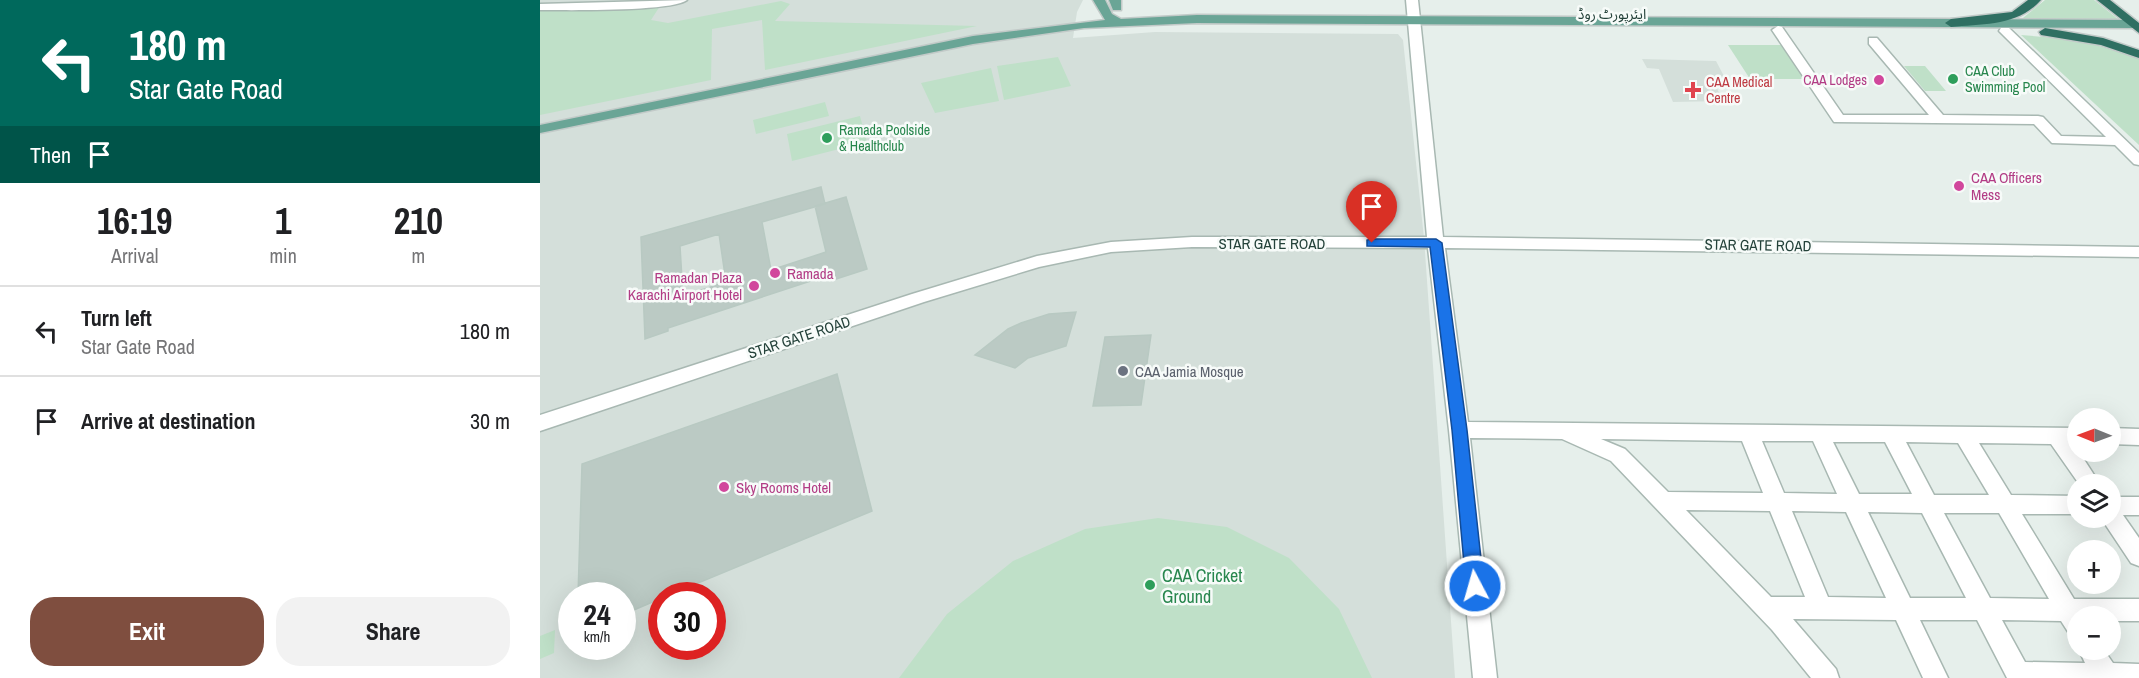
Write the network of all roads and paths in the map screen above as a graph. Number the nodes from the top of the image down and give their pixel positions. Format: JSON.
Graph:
{"nodes":[{"id":1,"x":681,"y":0,"type":"edge"},
{"id":2,"x":1412,"y":0,"type":"edge"},
{"id":3,"x":2035,"y":0,"type":"edge"},
{"id":4,"x":2103,"y":0,"type":"edge"},
{"id":5,"x":2122,"y":0,"type":"edge"},
{"id":6,"x":1099,"y":2,"type":"edge"},
{"id":7,"x":540,"y":7,"type":"edge"},
{"id":8,"x":1110,"y":14,"type":"edge"},
{"id":9,"x":1951,"y":23,"type":"junction"},
{"id":10,"x":1415,"y":24,"type":"junction"},
{"id":11,"x":2137,"y":24,"type":"edge"},
{"id":12,"x":1140,"y":25,"type":"junction"},
{"id":13,"x":1071,"y":30,"type":"junction"},
{"id":14,"x":1778,"y":30,"type":"junction"},
{"id":15,"x":2006,"y":32,"type":"junction"},
{"id":16,"x":2045,"y":32,"type":"junction"},
{"id":17,"x":1873,"y":41,"type":"dead end"},
{"id":18,"x":2139,"y":54,"type":"edge"},
{"id":19,"x":1940,"y":120,"type":"junction"},
{"id":20,"x":582,"y":124,"type":"junction"},
{"id":21,"x":540,"y":129,"type":"edge"},
{"id":22,"x":540,"y":137,"type":"edge"},
{"id":23,"x":2118,"y":141,"type":"junction"},
{"id":24,"x":2139,"y":161,"type":"edge"},
{"id":25,"x":1436,"y":243,"type":"junction"},
{"id":26,"x":2139,"y":252,"type":"edge"},
{"id":27,"x":540,"y":423,"type":"edge"},
{"id":28,"x":1459,"y":430,"type":"junction"},
{"id":29,"x":1561,"y":431,"type":"junction"},
{"id":30,"x":1748,"y":432,"type":"junction"},
{"id":31,"x":1819,"y":433,"type":"junction"},
{"id":32,"x":1891,"y":434,"type":"junction"},
{"id":33,"x":1964,"y":435,"type":"junction"},
{"id":34,"x":2067,"y":436,"type":"edge"},
{"id":35,"x":2121,"y":436,"type":"edge"},
{"id":36,"x":2139,"y":437,"type":"edge"},
{"id":37,"x":1662,"y":501,"type":"junction"},
{"id":38,"x":1777,"y":502,"type":"junction"},
{"id":39,"x":1852,"y":502,"type":"junction"},
{"id":40,"x":1928,"y":503,"type":"junction"},
{"id":41,"x":2005,"y":504,"type":"junction"},
{"id":42,"x":2067,"y":505,"type":"edge"},
{"id":43,"x":2121,"y":506,"type":"edge"},
{"id":44,"x":2139,"y":506,"type":"edge"},
{"id":45,"x":2120,"y":528,"type":"edge"},
{"id":46,"x":2139,"y":556,"type":"edge"},
{"id":47,"x":1766,"y":608,"type":"junction"},
{"id":48,"x":1821,"y":608,"type":"junction"},
{"id":49,"x":1903,"y":608,"type":"junction"},
{"id":50,"x":1983,"y":609,"type":"junction"},
{"id":51,"x":2067,"y":609,"type":"edge"},
{"id":52,"x":2139,"y":610,"type":"edge"},
{"id":53,"x":2121,"y":612,"type":"edge"},
{"id":54,"x":2067,"y":617,"type":"edge"},
{"id":55,"x":2097,"y":660,"type":"edge"},
{"id":56,"x":2019,"y":676,"type":"edge"},
{"id":57,"x":2139,"y":676,"type":"edge"},
{"id":58,"x":2107,"y":677,"type":"edge"},
{"id":59,"x":1485,"y":678,"type":"edge"},
{"id":60,"x":1827,"y":678,"type":"edge"},
{"id":61,"x":1936,"y":678,"type":"edge"}],
"edges":[{"from":1,"to":7,"type":"street"},
{"from":2,"to":10,"type":"street"},
{"from":3,"to":9,"type":"highway"},
{"from":4,"to":11,"type":"highway"},
{"from":5,"to":11,"type":"highway"},
{"from":6,"to":8,"type":"main road"},
{"from":6,"to":13,"type":"main road"},
{"from":8,"to":12,"type":"main road"},
{"from":8,"to":13,"type":"main road"},
{"from":9,"to":10,"type":"main road","name":"ایئرپورٹ روڈ"},
{"from":9,"to":11,"type":"main road","name":"ایئرپورٹ روڈ"},
{"from":10,"to":12,"type":"main road","name":"ایئرپورٹ روڈ"},
{"from":10,"to":14,"type":"main road","name":"ایئرپورٹ روڈ"},
{"from":10,"to":25,"type":"street"},
{"from":11,"to":16,"type":"main road","name":"ایئرپورٹ روڈ"},
{"from":12,"to":13,"type":"main road"},
{"from":13,"to":20,"type":"main road"},
{"from":14,"to":15,"type":"main road","name":"ایئرپورٹ روڈ"},
{"from":14,"to":19,"type":"street"},
{"from":15,"to":16,"type":"main road","name":"ایئرپورٹ روڈ"},
{"from":15,"to":23,"type":"street"},
{"from":16,"to":18,"type":"highway"},
{"from":17,"to":19,"type":"street"},
{"from":19,"to":23,"type":"street"},
{"from":20,"to":21,"type":"main road"},
{"from":20,"to":22,"type":"main road"},
{"from":23,"to":24,"type":"street"},
{"from":25,"to":26,"type":"street","name":"STAR GATE ROAD"},
{"from":25,"to":27,"type":"street","name":"STAR GATE ROAD"},
{"from":25,"to":28,"type":"street"},
{"from":28,"to":29,"type":"street"},
{"from":28,"to":59,"type":"street"},
{"from":29,"to":30,"type":"street"},
{"from":29,"to":37,"type":"street"},
{"from":30,"to":31,"type":"street"},
{"from":30,"to":38,"type":"street"},
{"from":31,"to":32,"type":"street"},
{"from":31,"to":39,"type":"street"},
{"from":32,"to":33,"type":"street"},
{"from":32,"to":40,"type":"street"},
{"from":33,"to":34,"type":"street"},
{"from":33,"to":41,"type":"street"},
{"from":35,"to":36,"type":"street"},
{"from":37,"to":38,"type":"street"},
{"from":37,"to":47,"type":"street"},
{"from":38,"to":39,"type":"street"},
{"from":38,"to":48,"type":"street"},
{"from":39,"to":40,"type":"street"},
{"from":39,"to":49,"type":"street"},
{"from":40,"to":41,"type":"street"},
{"from":40,"to":50,"type":"street"},
{"from":41,"to":42,"type":"street"},
{"from":41,"to":51,"type":"street"},
{"from":43,"to":44,"type":"street"},
{"from":45,"to":46,"type":"street"},
{"from":47,"to":48,"type":"street"},
{"from":47,"to":60,"type":"street"},
{"from":48,"to":49,"type":"street"},
{"from":49,"to":50,"type":"street"},
{"from":49,"to":61,"type":"street"},
{"from":50,"to":54,"type":"street"},
{"from":50,"to":56,"type":"street"},
{"from":52,"to":53,"type":"street"},
{"from":55,"to":58,"type":"street"},
{"from":56,"to":58,"type":"street"},
{"from":57,"to":58,"type":"street"}]}
